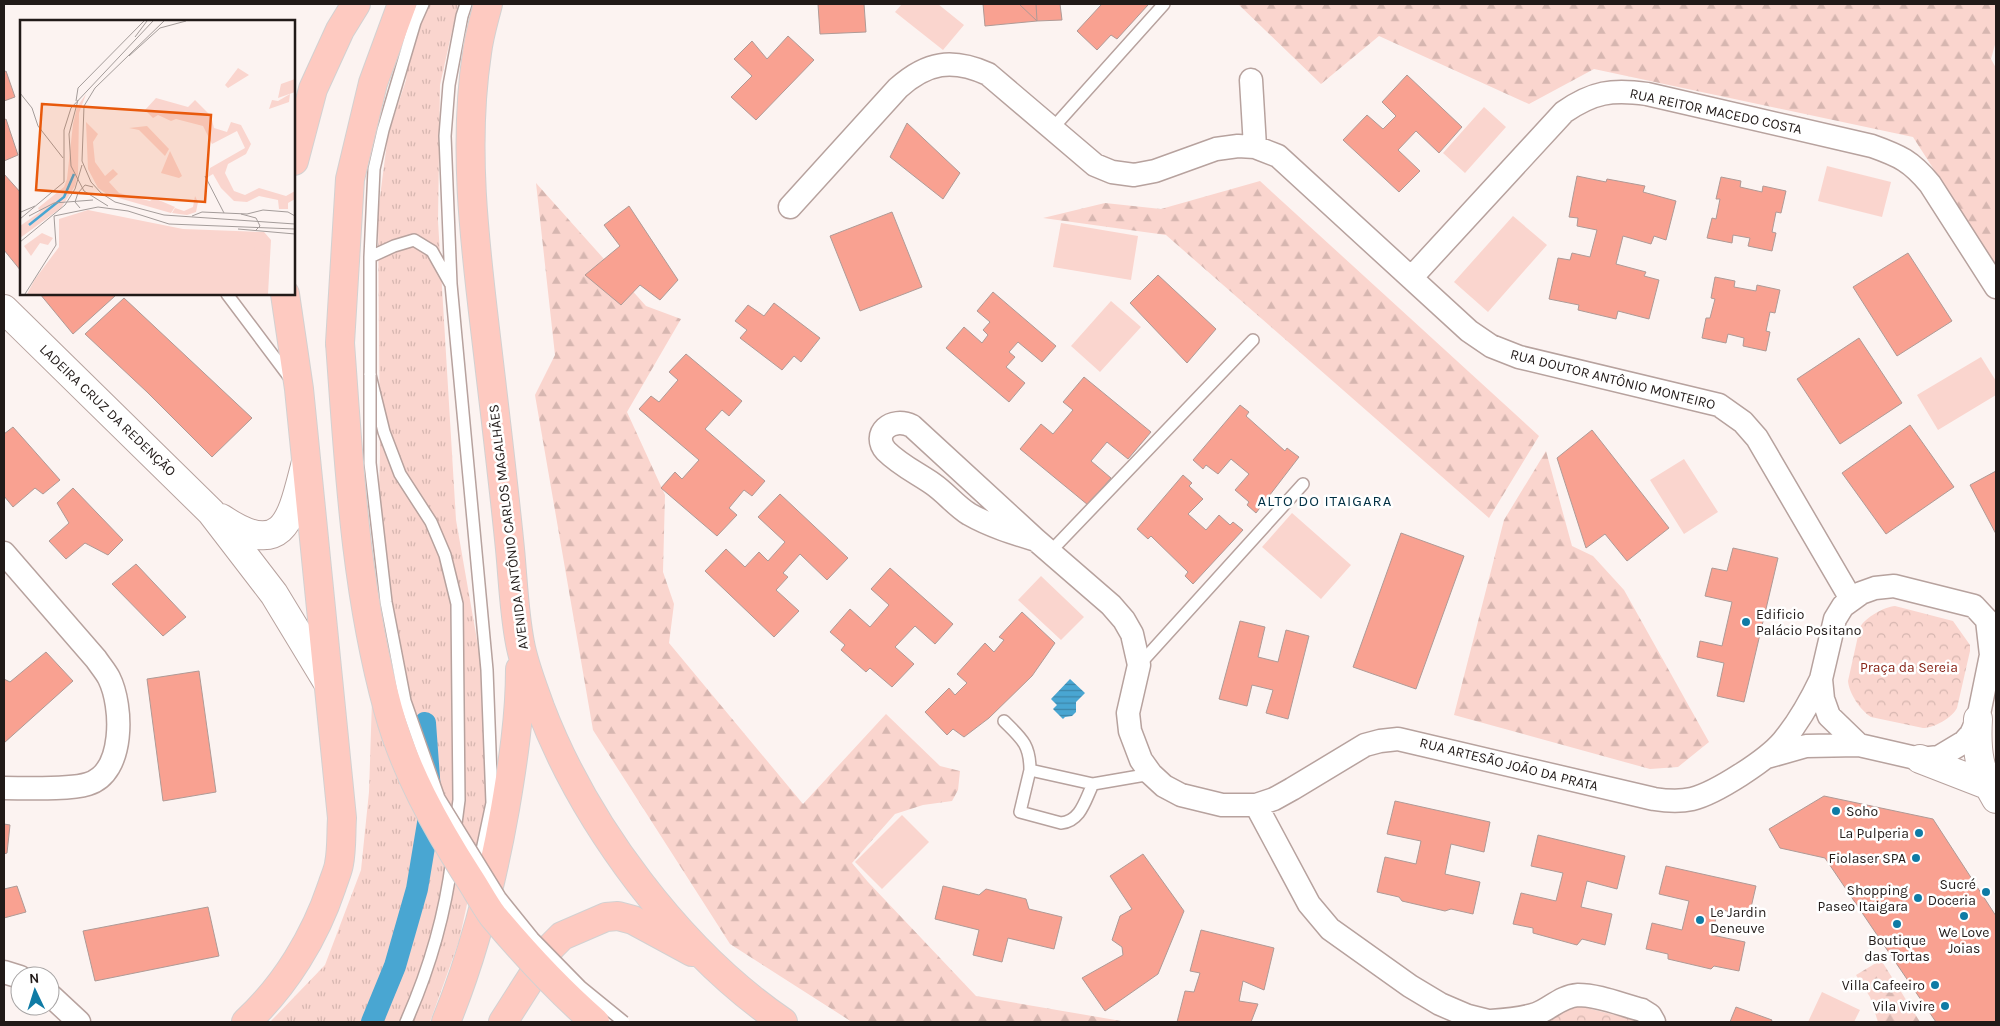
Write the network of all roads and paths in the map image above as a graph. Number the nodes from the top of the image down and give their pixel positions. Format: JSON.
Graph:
{"nodes":[{"id":1,"x":356,"y":4,"type":"edge"},
{"id":2,"x":402,"y":4,"type":"edge"},
{"id":3,"x":423,"y":4,"type":"edge"},
{"id":4,"x":466,"y":4,"type":"edge"},
{"id":5,"x":488,"y":4,"type":"edge"},
{"id":6,"x":1164,"y":4,"type":"edge"},
{"id":7,"x":1251,"y":80,"type":"dead end"},
{"id":8,"x":1052,"y":129,"type":"junction"},
{"id":9,"x":1255,"y":147,"type":"junction"},
{"id":10,"x":295,"y":157,"type":"edge"},
{"id":11,"x":790,"y":207,"type":"dead end"},
{"id":12,"x":370,"y":257,"type":"junction"},
{"id":13,"x":1412,"y":277,"type":"junction"},
{"id":14,"x":451,"y":284,"type":"junction"},
{"id":15,"x":1996,"y":287,"type":"edge"},
{"id":16,"x":228,"y":295,"type":"edge"},
{"id":17,"x":286,"y":295,"type":"edge"},
{"id":18,"x":4,"y":309,"type":"edge"},
{"id":19,"x":1253,"y":340,"type":"dead end"},
{"id":20,"x":370,"y":375,"type":"junction"},
{"id":21,"x":299,"y":389,"type":"junction"},
{"id":22,"x":306,"y":462,"type":"junction"},
{"id":23,"x":1303,"y":484,"type":"dead end"},
{"id":24,"x":211,"y":512,"type":"junction"},
{"id":25,"x":1043,"y":546,"type":"junction"},
{"id":26,"x":4,"y":553,"type":"edge"},
{"id":27,"x":1851,"y":599,"type":"junction"},
{"id":28,"x":1993,"y":631,"type":"edge"},
{"id":29,"x":520,"y":645,"type":"junction"},
{"id":30,"x":1139,"y":665,"type":"junction"},
{"id":31,"x":1821,"y":679,"type":"junction"},
{"id":32,"x":328,"y":683,"type":"junction"},
{"id":33,"x":1978,"y":719,"type":"junction"},
{"id":34,"x":1004,"y":721,"type":"dead end"},
{"id":35,"x":1859,"y":745,"type":"junction"},
{"id":36,"x":1766,"y":758,"type":"junction"},
{"id":37,"x":1920,"y":759,"type":"junction"},
{"id":38,"x":1030,"y":770,"type":"junction"},
{"id":39,"x":1151,"y":774,"type":"junction"},
{"id":40,"x":1093,"y":784,"type":"junction"},
{"id":41,"x":4,"y":788,"type":"edge"},
{"id":42,"x":1992,"y":792,"type":"edge"},
{"id":43,"x":1256,"y":805,"type":"junction"},
{"id":44,"x":471,"y":904,"type":"dead end"},
{"id":45,"x":465,"y":931,"type":"dead end"},
{"id":46,"x":711,"y":962,"type":"junction"},
{"id":47,"x":60,"y":1004,"type":"edge"},
{"id":48,"x":254,"y":1015,"type":"edge"},
{"id":49,"x":79,"y":1022,"type":"edge"},
{"id":50,"x":233,"y":1022,"type":"edge"},
{"id":51,"x":406,"y":1022,"type":"edge"},
{"id":52,"x":436,"y":1022,"type":"edge"},
{"id":53,"x":446,"y":1022,"type":"edge"},
{"id":54,"x":503,"y":1022,"type":"edge"},
{"id":55,"x":594,"y":1022,"type":"edge"},
{"id":56,"x":624,"y":1022,"type":"edge"},
{"id":57,"x":783,"y":1022,"type":"edge"},
{"id":58,"x":1491,"y":1022,"type":"edge"},
{"id":59,"x":1654,"y":1022,"type":"edge"}],
"edges":[{"from":1,"to":10,"type":"main road"},
{"from":2,"to":55,"type":"main road","bridge":true},
{"from":3,"to":12,"type":"lane"},
{"from":4,"to":14,"type":"lane"},
{"from":5,"to":29,"type":"main road","name":"AVENIDA ANTÔNIO CARLOS MAGALHÃES"},
{"from":6,"to":8,"type":"lane"},
{"from":7,"to":9,"type":"street"},
{"from":8,"to":9,"type":"street","name":"RUA DOUTOR ANTÔNIO MONTEIRO"},
{"from":8,"to":11,"type":"street","name":"RUA DOUTOR ANTÔNIO MONTEIRO"},
{"from":9,"to":13,"type":"street","name":"RUA DOUTOR ANTÔNIO MONTEIRO"},
{"from":12,"to":14,"type":"lane"},
{"from":12,"to":20,"type":"lane"},
{"from":13,"to":15,"type":"street","name":"RUA REITOR MACEDO COSTA"},
{"from":13,"to":27,"type":"street","name":"RUA DOUTOR ANTÔNIO MONTEIRO"},
{"from":14,"to":44,"type":"lane"},
{"from":16,"to":21,"type":"lane"},
{"from":17,"to":21,"type":"main road"},
{"from":18,"to":24,"type":"street","name":"LADEIRA CRUZ DA REDENÇÃO"},
{"from":19,"to":25,"type":"lane"},
{"from":20,"to":51,"type":"lane"},
{"from":20,"to":56,"type":"lane","bridge":true},
{"from":21,"to":22,"type":"main road"},
{"from":22,"to":24,"type":"street","name":"LADEIRA CRUZ DA REDENÇÃO"},
{"from":22,"to":32,"type":"main road"},
{"from":23,"to":30,"type":"lane"},
{"from":24,"to":32,"type":"street","name":"LADEIRA CRUZ DA REDENÇÃO"},
{"from":25,"to":25,"type":"street"},
{"from":25,"to":30,"type":"street"},
{"from":26,"to":41,"type":"street"},
{"from":27,"to":28,"type":"street"},
{"from":27,"to":31,"type":"street"},
{"from":28,"to":33,"type":"street"},
{"from":29,"to":46,"type":"main road","name":"AVENIDA ANTÔNIO CARLOS MAGALHÃES"},
{"from":29,"to":53,"type":"main road"},
{"from":30,"to":39,"type":"street"},
{"from":31,"to":35,"type":"street"},
{"from":31,"to":36,"type":"street","name":"RUA ARTESÃO JOÃO DA PRATA"},
{"from":32,"to":48,"type":"main road"},
{"from":33,"to":37,"type":"street"},
{"from":33,"to":42,"type":"street"},
{"from":34,"to":38,"type":"lane"},
{"from":35,"to":36,"type":"street","name":"RUA ARTESÃO JOÃO DA PRATA"},
{"from":35,"to":37,"type":"street"},
{"from":36,"to":43,"type":"street","name":"RUA ARTESÃO JOÃO DA PRATA"},
{"from":37,"to":42,"type":"street"},
{"from":38,"to":40,"type":"lane"},
{"from":38,"to":40,"type":"lane"},
{"from":39,"to":40,"type":"lane"},
{"from":39,"to":43,"type":"street"},
{"from":43,"to":58,"type":"street"},
{"from":45,"to":52,"type":"lane"},
{"from":46,"to":54,"type":"main road"},
{"from":46,"to":57,"type":"main road","name":"AVENIDA ANTÔNIO CARLOS MAGALHÃES"},
{"from":47,"to":49,"type":"street"},
{"from":48,"to":50,"type":"street"},
{"from":58,"to":59,"type":"street"}]}
